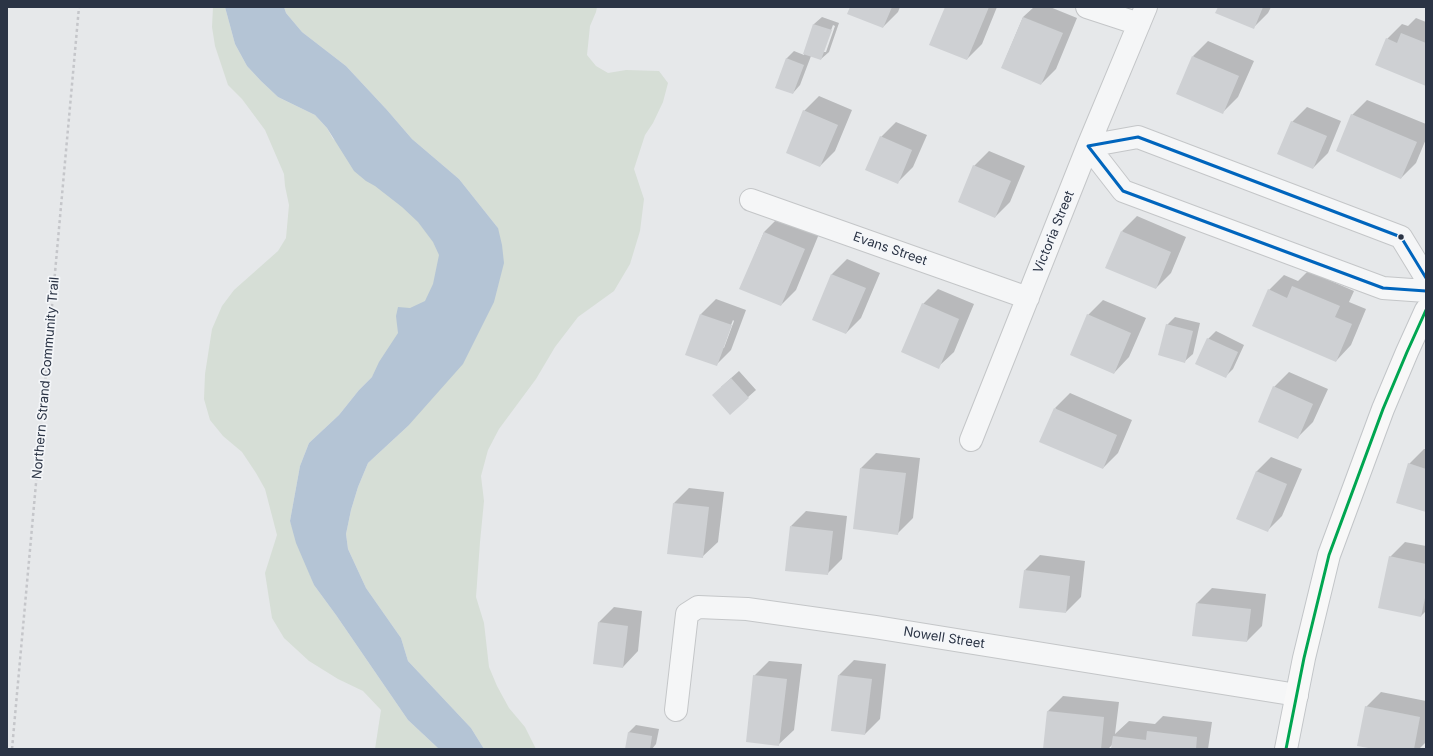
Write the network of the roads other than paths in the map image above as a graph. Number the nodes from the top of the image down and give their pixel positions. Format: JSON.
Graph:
{"nodes":[{"id":1,"x":1087,"y":7,"type":"edge"},
{"id":2,"x":1143,"y":16,"type":"edge"},
{"id":3,"x":1088,"y":146,"type":"junction"},
{"id":4,"x":751,"y":200,"type":"dead end"},
{"id":5,"x":1426,"y":278,"type":"edge"},
{"id":6,"x":1426,"y":291,"type":"edge"},
{"id":7,"x":1028,"y":298,"type":"junction"},
{"id":8,"x":1426,"y":310,"type":"edge"},
{"id":9,"x":971,"y":440,"type":"dead end"},
{"id":10,"x":1297,"y":695,"type":"junction"},
{"id":11,"x":676,"y":710,"type":"dead end"},
{"id":12,"x":1286,"y":749,"type":"edge"}],
"edges":[{"from":1,"to":2,"type":"street"},
{"from":2,"to":3,"type":"street","name":"Victoria Street"},
{"from":3,"to":5,"type":"street"},
{"from":3,"to":6,"type":"street"},
{"from":3,"to":7,"type":"street","name":"Victoria Street"},
{"from":4,"to":7,"type":"street","name":"Evans Street"},
{"from":7,"to":9,"type":"street","name":"Victoria Street"},
{"from":8,"to":10,"type":"main road"},
{"from":10,"to":11,"type":"street","name":"Nowell Street"},
{"from":10,"to":12,"type":"main road"}]}
